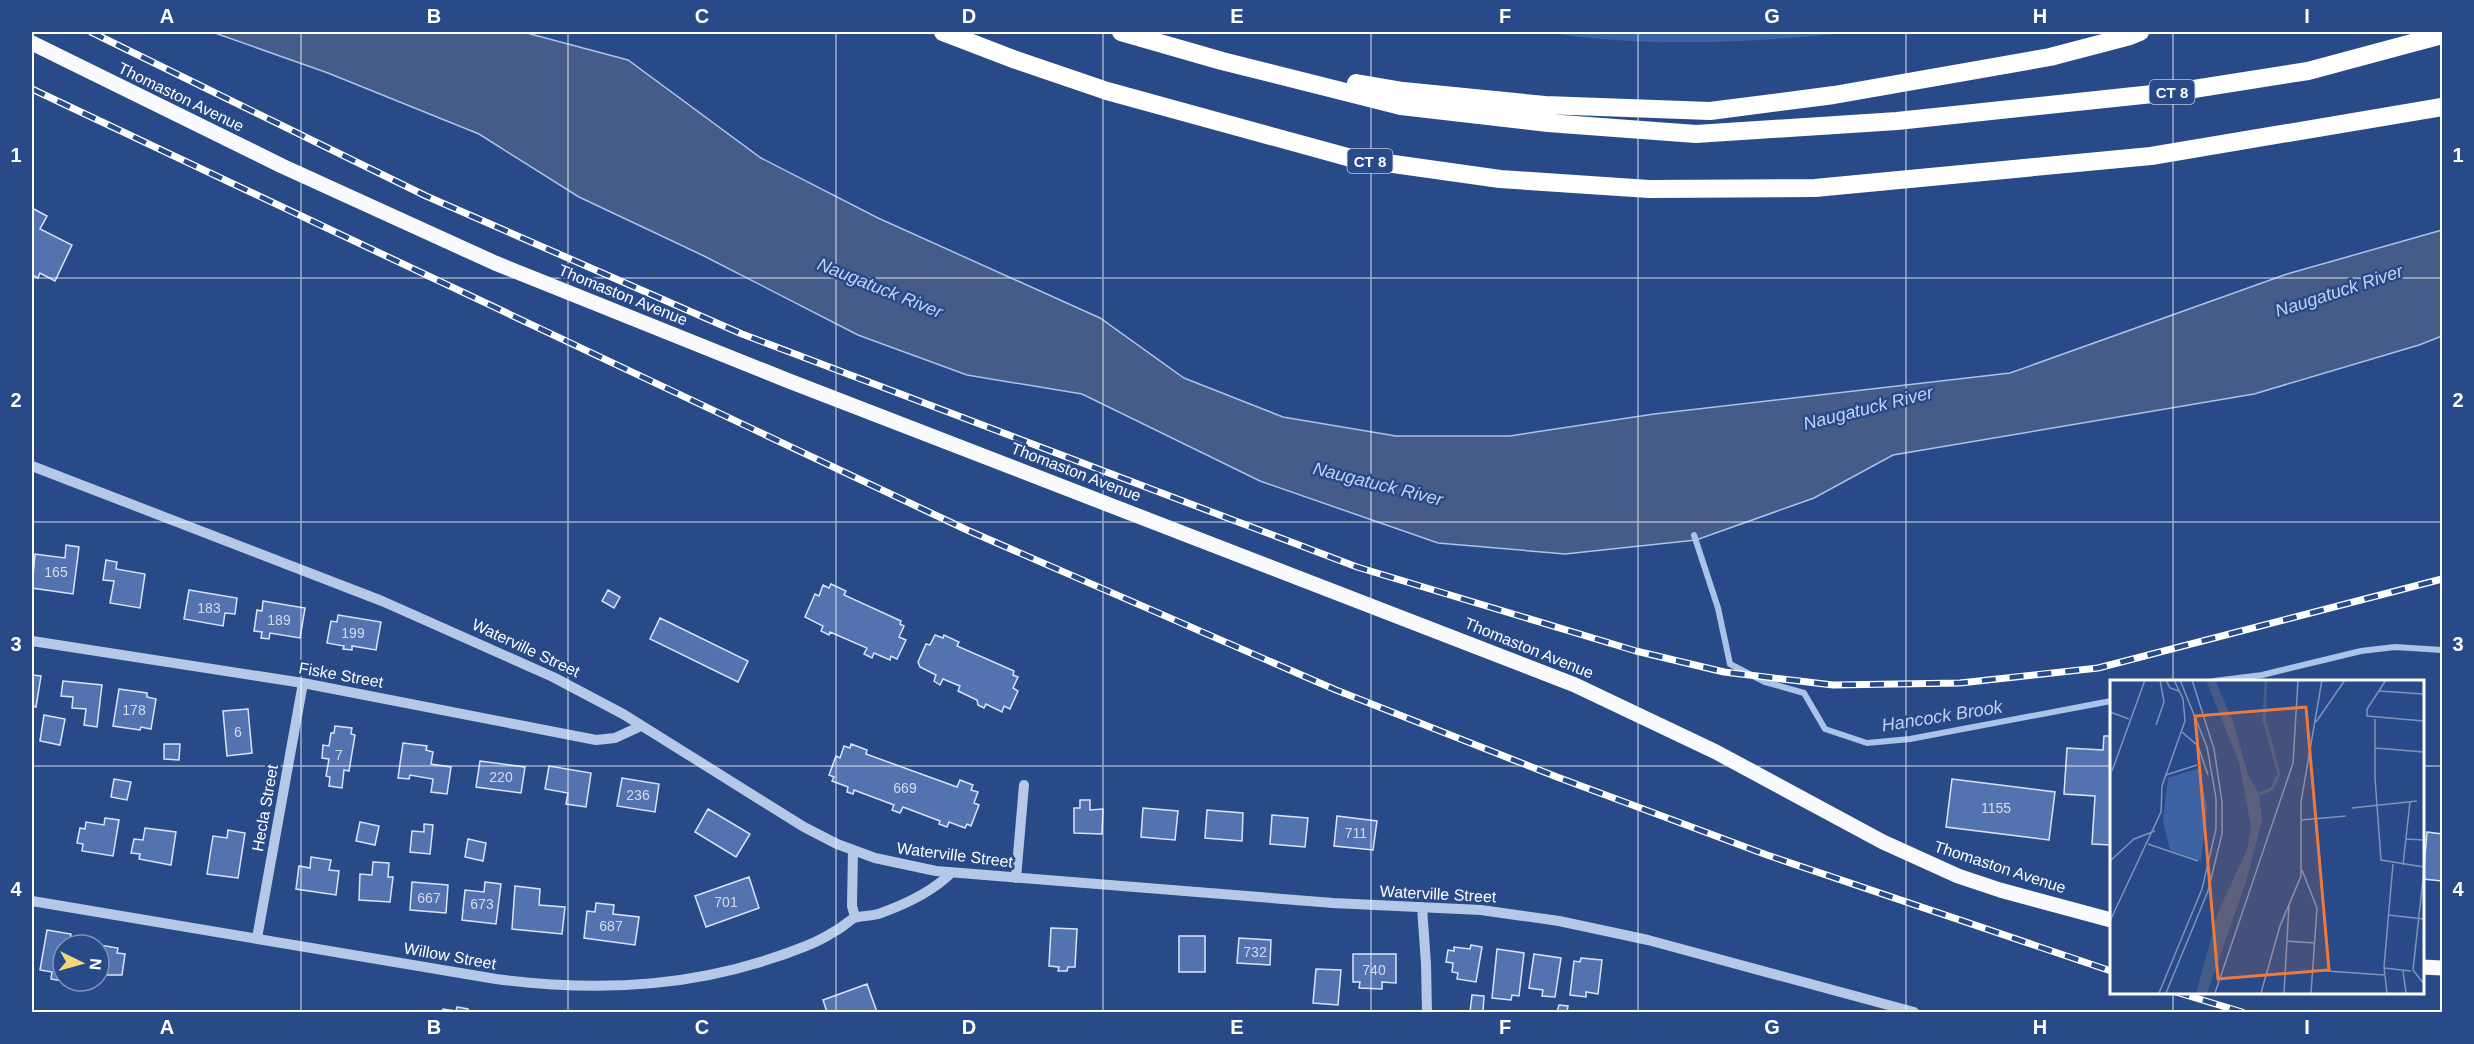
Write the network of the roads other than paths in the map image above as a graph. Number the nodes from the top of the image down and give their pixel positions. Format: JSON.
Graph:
{"nodes":[{"id":1,"x":943,"y":32,"type":"edge"},
{"id":2,"x":1121,"y":32,"type":"edge"},
{"id":3,"x":2140,"y":32,"type":"edge"},
{"id":4,"x":2442,"y":35,"type":"edge"},
{"id":5,"x":32,"y":43,"type":"edge"},
{"id":6,"x":1222,"y":61,"type":"junction"},
{"id":7,"x":2442,"y":96,"type":"edge"},
{"id":8,"x":2442,"y":107,"type":"edge"},
{"id":9,"x":2324,"y":127,"type":"junction"},
{"id":10,"x":32,"y":466,"type":"edge"},
{"id":11,"x":32,"y":640,"type":"edge"},
{"id":12,"x":303,"y":683,"type":"junction"},
{"id":13,"x":641,"y":726,"type":"junction"},
{"id":14,"x":1024,"y":785,"type":"dead end"},
{"id":15,"x":853,"y":850,"type":"junction"},
{"id":16,"x":951,"y":873,"type":"junction"},
{"id":17,"x":1016,"y":878,"type":"junction"},
{"id":18,"x":32,"y":901,"type":"edge"},
{"id":19,"x":1422,"y":908,"type":"junction"},
{"id":20,"x":855,"y":917,"type":"junction"},
{"id":21,"x":2110,"y":920,"type":"edge"},
{"id":22,"x":257,"y":938,"type":"junction"},
{"id":23,"x":2423,"y":967,"type":"edge"},
{"id":24,"x":2442,"y":968,"type":"edge"},
{"id":25,"x":1427,"y":1012,"type":"edge"},
{"id":26,"x":1914,"y":1012,"type":"edge"}],
"edges":[{"from":1,"to":9,"type":"highway","number":"CT 8"},
{"from":2,"to":6,"type":"highway","number":"CT 8"},
{"from":3,"to":6,"type":"highway"},
{"from":4,"to":6,"type":"highway","number":"CT 8"},
{"from":5,"to":21,"type":"main road","name":"Thomaston Avenue"},
{"from":7,"to":9,"type":"highway","number":"CT 8"},
{"from":8,"to":9,"type":"highway"},
{"from":10,"to":13,"type":"street","name":"Waterville Street"},
{"from":11,"to":12,"type":"street","name":"Fiske Street"},
{"from":12,"to":13,"type":"street","name":"Fiske Street"},
{"from":12,"to":22,"type":"street","name":"Hecla Street"},
{"from":13,"to":15,"type":"street","name":"Waterville Street"},
{"from":14,"to":17,"type":"street"},
{"from":15,"to":16,"type":"street","name":"Waterville Street"},
{"from":15,"to":20,"type":"street"},
{"from":16,"to":17,"type":"street","name":"Waterville Street"},
{"from":16,"to":20,"type":"street","name":"Willow Street"},
{"from":17,"to":19,"type":"street","name":"Waterville Street"},
{"from":18,"to":22,"type":"street","name":"Willow Street"},
{"from":19,"to":25,"type":"street"},
{"from":19,"to":26,"type":"street","name":"Waterville Street"},
{"from":20,"to":22,"type":"street","name":"Willow Street"},
{"from":23,"to":24,"type":"main road"}]}
